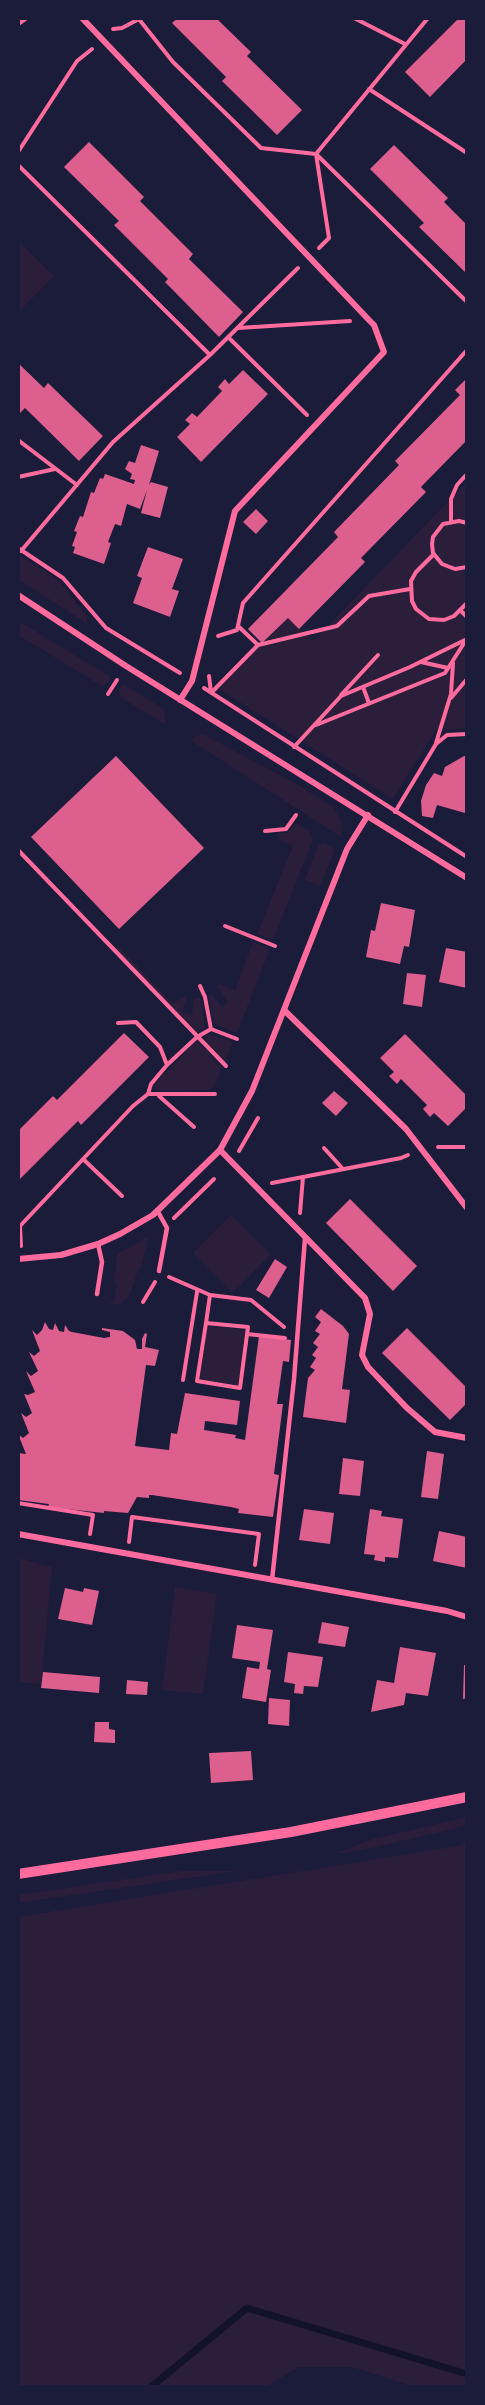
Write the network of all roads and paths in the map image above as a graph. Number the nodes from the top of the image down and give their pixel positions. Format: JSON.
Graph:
{"nodes":[{"id":1,"x":25,"y":18,"type":"edge"},
{"id":2,"x":82,"y":18,"type":"edge"},
{"id":3,"x":139,"y":18,"type":"edge"},
{"id":4,"x":354,"y":18,"type":"edge"},
{"id":5,"x":428,"y":18,"type":"edge"},
{"id":6,"x":18,"y":23,"type":"edge"},
{"id":7,"x":111,"y":32,"type":"dead end"},
{"id":8,"x":405,"y":44,"type":"junction"},
{"id":9,"x":91,"y":49,"type":"dead end"},
{"id":10,"x":369,"y":89,"type":"junction"},
{"id":11,"x":18,"y":153,"type":"edge"},
{"id":12,"x":467,"y":153,"type":"edge"},
{"id":13,"x":316,"y":154,"type":"junction"},
{"id":14,"x":18,"y":165,"type":"edge"},
{"id":15,"x":314,"y":252,"type":"dead end"},
{"id":16,"x":298,"y":268,"type":"dead end"},
{"id":17,"x":467,"y":302,"type":"edge"},
{"id":18,"x":369,"y":320,"type":"junction"},
{"id":19,"x":237,"y":328,"type":"junction"},
{"id":20,"x":228,"y":337,"type":"junction"},
{"id":21,"x":467,"y":350,"type":"edge"},
{"id":22,"x":210,"y":355,"type":"junction"},
{"id":23,"x":316,"y":424,"type":"junction"},
{"id":24,"x":18,"y":440,"type":"edge"},
{"id":25,"x":56,"y":469,"type":"junction"},
{"id":26,"x":467,"y":474,"type":"edge"},
{"id":27,"x":18,"y":477,"type":"edge"},
{"id":28,"x":77,"y":485,"type":"junction"},
{"id":29,"x":451,"y":521,"type":"junction"},
{"id":30,"x":467,"y":523,"type":"edge"},
{"id":31,"x":20,"y":550,"type":"edge"},
{"id":32,"x":434,"y":554,"type":"junction"},
{"id":33,"x":467,"y":567,"type":"edge"},
{"id":34,"x":410,"y":589,"type":"junction"},
{"id":35,"x":18,"y":595,"type":"edge"},
{"id":36,"x":467,"y":603,"type":"edge"},
{"id":37,"x":460,"y":610,"type":"junction"},
{"id":38,"x":467,"y":617,"type":"edge"},
{"id":39,"x":238,"y":626,"type":"junction"},
{"id":40,"x":215,"y":637,"type":"dead end"},
{"id":41,"x":467,"y":640,"type":"edge"},
{"id":42,"x":258,"y":645,"type":"junction"},
{"id":43,"x":137,"y":647,"type":"junction"},
{"id":44,"x":134,"y":654,"type":"dead end"},
{"id":45,"x":378,"y":655,"type":"dead end"},
{"id":46,"x":453,"y":661,"type":"junction"},
{"id":47,"x":420,"y":662,"type":"junction"},
{"id":48,"x":208,"y":668,"type":"dead end"},
{"id":49,"x":448,"y":668,"type":"junction"},
{"id":50,"x":175,"y":670,"type":"dead end"},
{"id":51,"x":467,"y":679,"type":"edge"},
{"id":52,"x":117,"y":680,"type":"dead end"},
{"id":53,"x":363,"y":687,"type":"junction"},
{"id":54,"x":211,"y":693,"type":"junction"},
{"id":55,"x":108,"y":694,"type":"dead end"},
{"id":56,"x":341,"y":696,"type":"junction"},
{"id":57,"x":180,"y":700,"type":"junction"},
{"id":58,"x":449,"y":701,"type":"junction"},
{"id":59,"x":369,"y":704,"type":"junction"},
{"id":60,"x":312,"y":727,"type":"junction"},
{"id":61,"x":467,"y":734,"type":"edge"},
{"id":62,"x":436,"y":744,"type":"junction"},
{"id":63,"x":294,"y":747,"type":"junction"},
{"id":64,"x":395,"y":812,"type":"junction"},
{"id":65,"x":296,"y":815,"type":"dead end"},
{"id":66,"x":368,"y":815,"type":"junction"},
{"id":67,"x":265,"y":831,"type":"dead end"},
{"id":68,"x":18,"y":850,"type":"edge"},
{"id":69,"x":467,"y":857,"type":"edge"},
{"id":70,"x":467,"y":878,"type":"edge"},
{"id":71,"x":225,"y":926,"type":"dead end"},
{"id":72,"x":275,"y":946,"type":"dead end"},
{"id":73,"x":200,"y":986,"type":"dead end"},
{"id":74,"x":284,"y":1010,"type":"junction"},
{"id":75,"x":118,"y":1023,"type":"dead end"},
{"id":76,"x":211,"y":1029,"type":"junction"},
{"id":77,"x":197,"y":1036,"type":"junction"},
{"id":78,"x":237,"y":1039,"type":"dead end"},
{"id":79,"x":167,"y":1065,"type":"junction"},
{"id":80,"x":226,"y":1066,"type":"dead end"},
{"id":81,"x":148,"y":1094,"type":"junction"},
{"id":82,"x":215,"y":1094,"type":"dead end"},
{"id":83,"x":158,"y":1095,"type":"junction"},
{"id":84,"x":194,"y":1127,"type":"dead end"},
{"id":85,"x":467,"y":1147,"type":"edge"},
{"id":86,"x":324,"y":1148,"type":"dead end"},
{"id":87,"x":421,"y":1148,"type":"junction"},
{"id":88,"x":220,"y":1150,"type":"junction"},
{"id":89,"x":83,"y":1159,"type":"junction"},
{"id":90,"x":343,"y":1170,"type":"junction"},
{"id":91,"x":303,"y":1177,"type":"junction"},
{"id":92,"x":257,"y":1188,"type":"junction"},
{"id":93,"x":122,"y":1196,"type":"dead end"},
{"id":94,"x":467,"y":1208,"type":"edge"},
{"id":95,"x":157,"y":1210,"type":"junction"},
{"id":96,"x":298,"y":1232,"type":"junction"},
{"id":97,"x":305,"y":1238,"type":"junction"},
{"id":98,"x":98,"y":1244,"type":"junction"},
{"id":99,"x":21,"y":1246,"type":"dead end"},
{"id":100,"x":18,"y":1259,"type":"edge"},
{"id":101,"x":159,"y":1272,"type":"junction"},
{"id":102,"x":197,"y":1292,"type":"junction"},
{"id":103,"x":97,"y":1294,"type":"dead end"},
{"id":104,"x":210,"y":1296,"type":"junction"},
{"id":105,"x":143,"y":1302,"type":"dead end"},
{"id":106,"x":206,"y":1323,"type":"junction"},
{"id":107,"x":247,"y":1334,"type":"junction"},
{"id":108,"x":183,"y":1380,"type":"dead end"},
{"id":109,"x":467,"y":1438,"type":"edge"},
{"id":110,"x":18,"y":1503,"type":"edge"},
{"id":111,"x":18,"y":1534,"type":"edge"},
{"id":112,"x":89,"y":1543,"type":"dead end"},
{"id":113,"x":128,"y":1549,"type":"dead end"},
{"id":114,"x":273,"y":1576,"type":"junction"},
{"id":115,"x":467,"y":1617,"type":"edge"},
{"id":116,"x":467,"y":1797,"type":"edge"},
{"id":117,"x":18,"y":1874,"type":"edge"}],
"edges":[{"from":1,"to":6,"type":"street"},
{"from":2,"to":18,"type":"street"},
{"from":3,"to":7,"type":"path"},
{"from":3,"to":13,"type":"path"},
{"from":4,"to":8,"type":"path"},
{"from":5,"to":8,"type":"path"},
{"from":8,"to":10,"type":"path"},
{"from":9,"to":11,"type":"path"},
{"from":10,"to":12,"type":"path"},
{"from":10,"to":13,"type":"path"},
{"from":13,"to":15,"type":"path"},
{"from":13,"to":17,"type":"path"},
{"from":14,"to":22,"type":"path"},
{"from":16,"to":19,"type":"path"},
{"from":18,"to":19,"type":"path"},
{"from":18,"to":23,"type":"street"},
{"from":19,"to":20,"type":"path"},
{"from":20,"to":22,"type":"path"},
{"from":20,"to":23,"type":"path"},
{"from":21,"to":39,"type":"path"},
{"from":22,"to":28,"type":"path"},
{"from":23,"to":57,"type":"street"},
{"from":24,"to":25,"type":"path"},
{"from":25,"to":27,"type":"path"},
{"from":25,"to":28,"type":"path"},
{"from":26,"to":29,"type":"path"},
{"from":28,"to":31,"type":"path"},
{"from":29,"to":30,"type":"path"},
{"from":29,"to":32,"type":"path"},
{"from":31,"to":43,"type":"path"},
{"from":32,"to":33,"type":"path"},
{"from":32,"to":34,"type":"path"},
{"from":34,"to":37,"type":"path"},
{"from":34,"to":42,"type":"path"},
{"from":35,"to":57,"type":"street"},
{"from":36,"to":37,"type":"path"},
{"from":37,"to":38,"type":"path"},
{"from":39,"to":40,"type":"path"},
{"from":39,"to":42,"type":"path"},
{"from":41,"to":46,"type":"path"},
{"from":41,"to":47,"type":"path"},
{"from":42,"to":54,"type":"path"},
{"from":43,"to":44,"type":"path"},
{"from":43,"to":50,"type":"path"},
{"from":45,"to":56,"type":"path"},
{"from":46,"to":49,"type":"path"},
{"from":46,"to":58,"type":"path"},
{"from":47,"to":49,"type":"path"},
{"from":47,"to":53,"type":"path"},
{"from":48,"to":54,"type":"path"},
{"from":49,"to":59,"type":"path"},
{"from":51,"to":58,"type":"path"},
{"from":52,"to":55,"type":"path"},
{"from":53,"to":56,"type":"path"},
{"from":53,"to":59,"type":"path"},
{"from":54,"to":63,"type":"path"},
{"from":56,"to":60,"type":"path"},
{"from":57,"to":66,"type":"street"},
{"from":58,"to":62,"type":"path"},
{"from":59,"to":60,"type":"path"},
{"from":60,"to":63,"type":"path"},
{"from":61,"to":62,"type":"path"},
{"from":62,"to":64,"type":"path"},
{"from":63,"to":64,"type":"path"},
{"from":64,"to":69,"type":"path"},
{"from":65,"to":67,"type":"path"},
{"from":66,"to":70,"type":"street"},
{"from":66,"to":74,"type":"street"},
{"from":68,"to":77,"type":"path"},
{"from":71,"to":72,"type":"path"},
{"from":73,"to":76,"type":"path"},
{"from":74,"to":87,"type":"street"},
{"from":74,"to":88,"type":"street"},
{"from":75,"to":79,"type":"path"},
{"from":76,"to":77,"type":"path"},
{"from":76,"to":78,"type":"path"},
{"from":77,"to":79,"type":"path"},
{"from":77,"to":80,"type":"path"},
{"from":79,"to":81,"type":"path"},
{"from":81,"to":83,"type":"path"},
{"from":81,"to":89,"type":"path"},
{"from":82,"to":83,"type":"path"},
{"from":83,"to":84,"type":"path"},
{"from":85,"to":87,"type":"path"},
{"from":86,"to":90,"type":"path"},
{"from":87,"to":90,"type":"path"},
{"from":87,"to":94,"type":"street"},
{"from":88,"to":92,"type":"street"},
{"from":88,"to":95,"type":"street"},
{"from":89,"to":93,"type":"path"},
{"from":89,"to":99,"type":"path"},
{"from":90,"to":91,"type":"path"},
{"from":91,"to":92,"type":"path"},
{"from":91,"to":96,"type":"path"},
{"from":92,"to":96,"type":"street"},
{"from":95,"to":98,"type":"street"},
{"from":95,"to":101,"type":"lane"},
{"from":96,"to":97,"type":"street"},
{"from":97,"to":109,"type":"street"},
{"from":97,"to":114,"type":"lane"},
{"from":98,"to":100,"type":"street"},
{"from":98,"to":103,"type":"lane"},
{"from":101,"to":102,"type":"path"},
{"from":101,"to":105,"type":"path"},
{"from":102,"to":104,"type":"path"},
{"from":102,"to":108,"type":"path"},
{"from":104,"to":106,"type":"path"},
{"from":104,"to":107,"type":"path"},
{"from":106,"to":107,"type":"path"},
{"from":106,"to":107,"type":"path"},
{"from":110,"to":112,"type":"path"},
{"from":111,"to":114,"type":"street"},
{"from":113,"to":114,"type":"path"},
{"from":114,"to":115,"type":"street"},
{"from":116,"to":117,"type":"street"}]}
